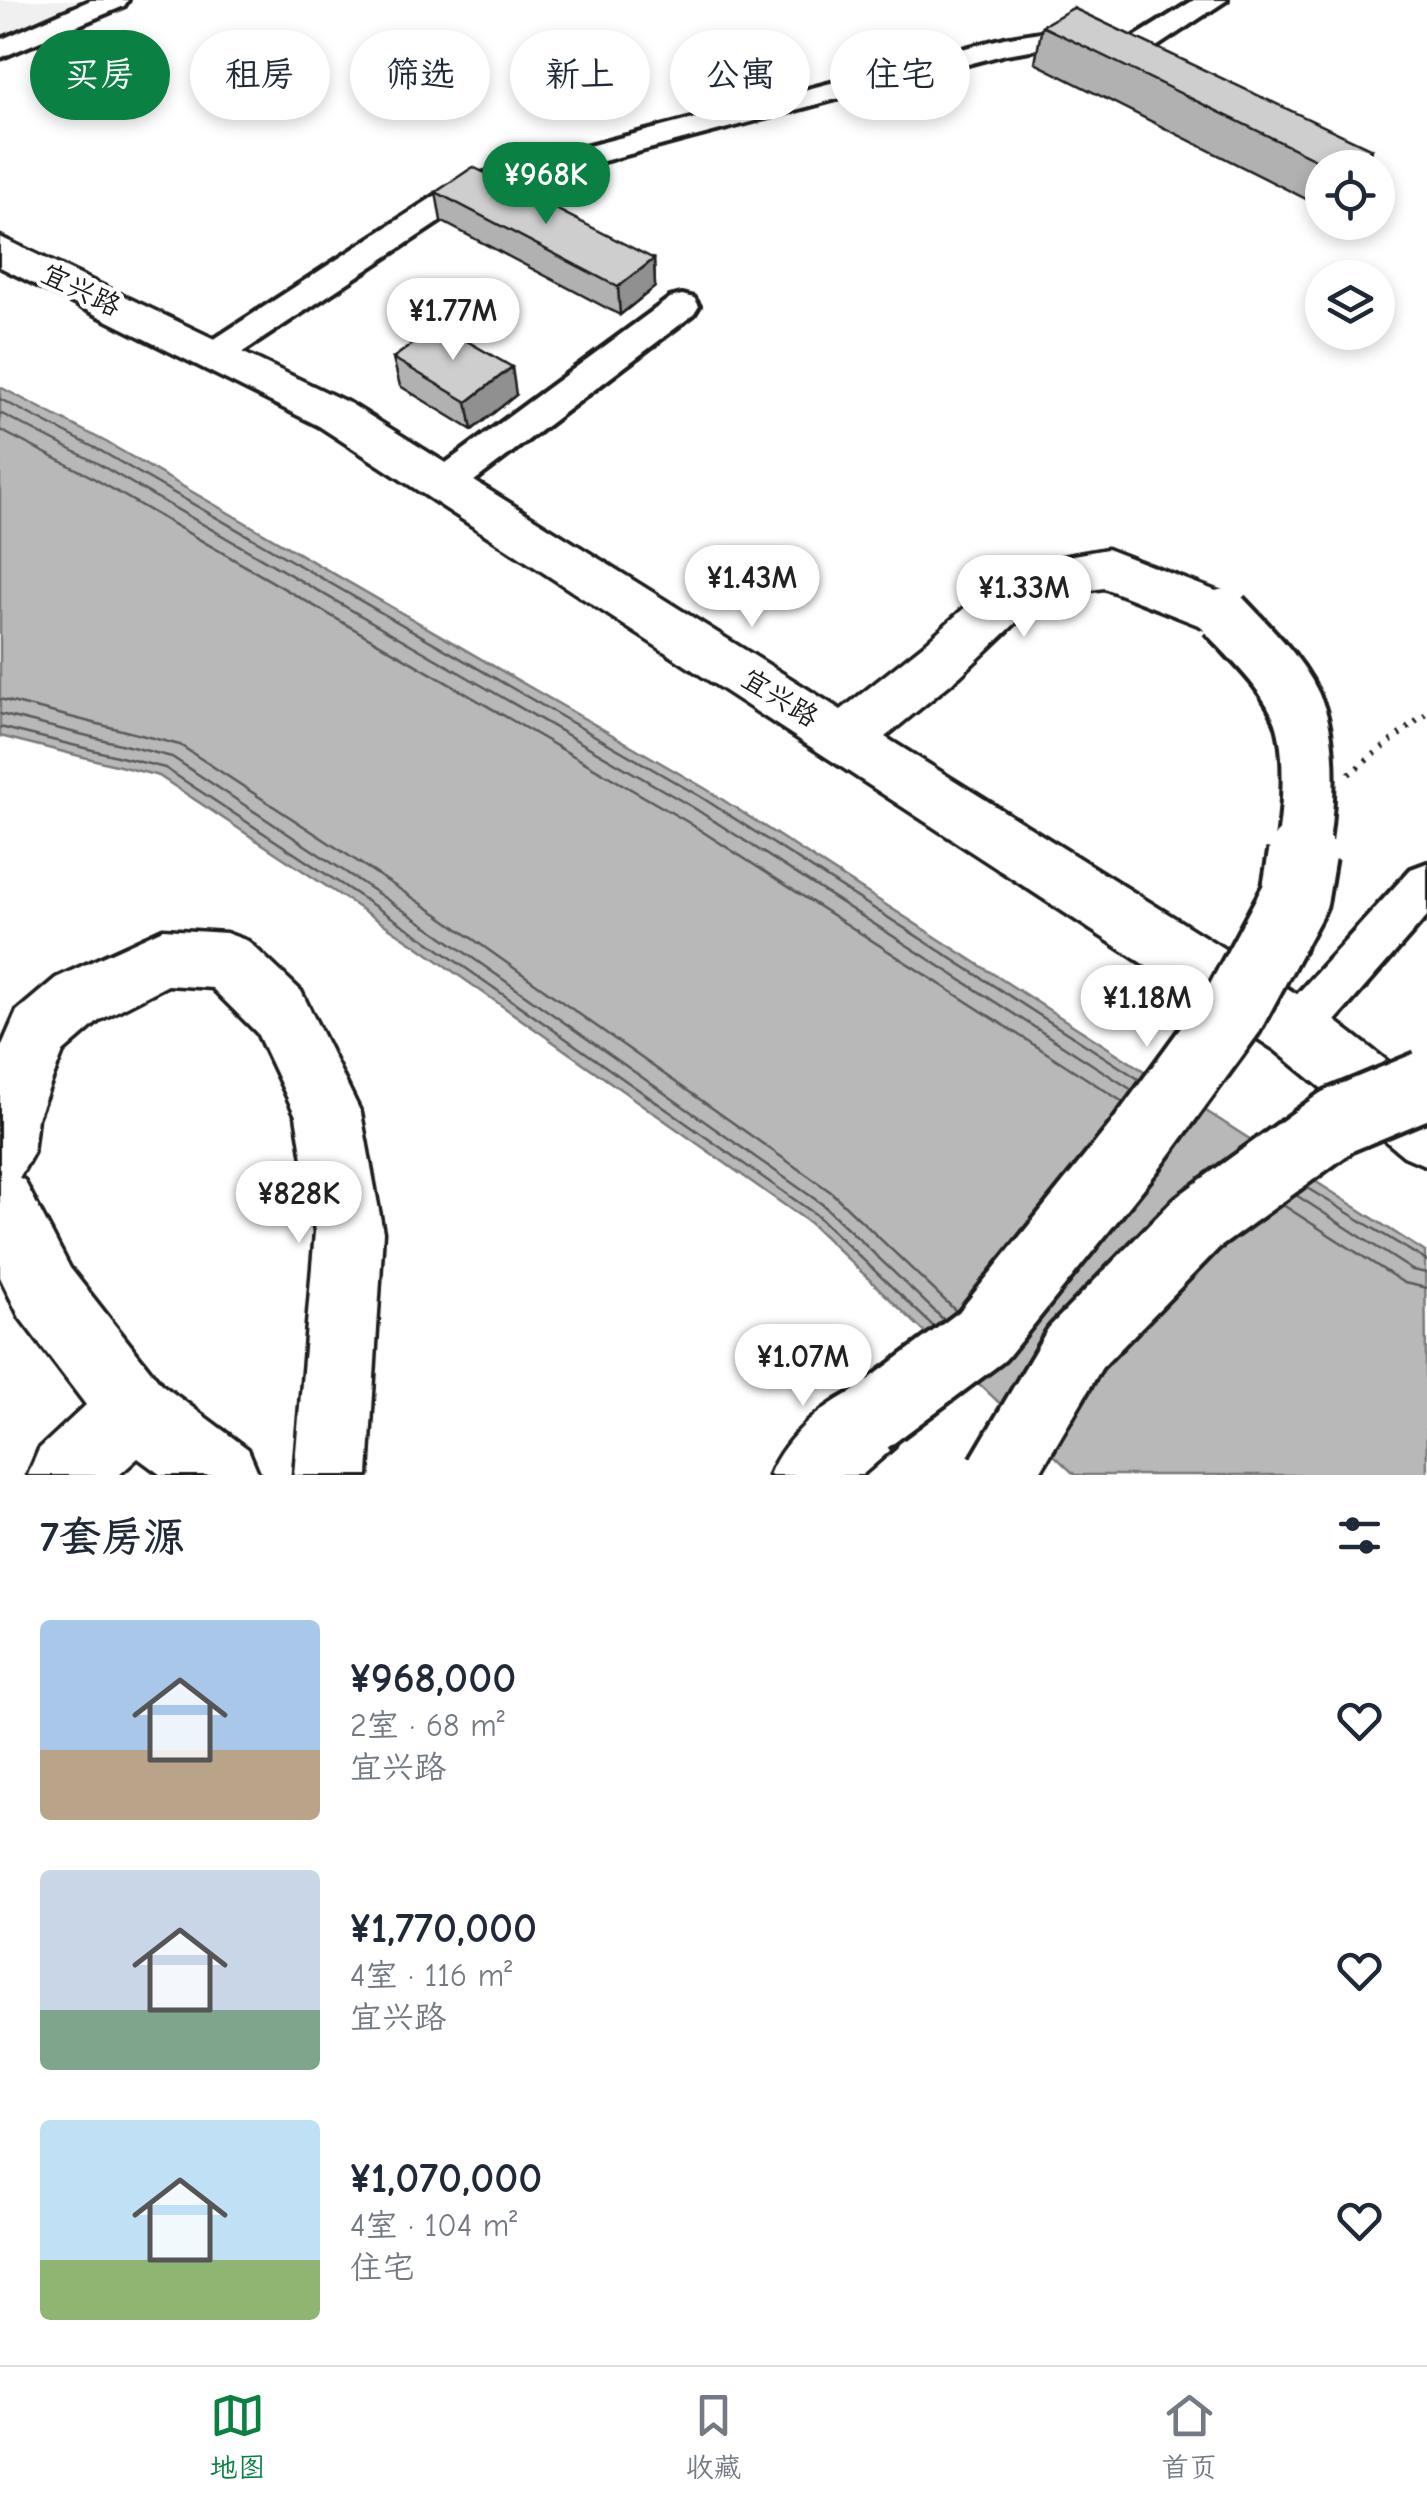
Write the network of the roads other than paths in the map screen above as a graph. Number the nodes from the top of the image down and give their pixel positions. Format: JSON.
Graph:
{"nodes":[{"id":1,"x":114,"y":0,"type":"edge"},
{"id":2,"x":1213,"y":0,"type":"edge"},
{"id":3,"x":0,"y":50,"type":"edge"},
{"id":4,"x":0,"y":250,"type":"edge"},
{"id":5,"x":682,"y":306,"type":"dead end"},
{"id":6,"x":214,"y":355,"type":"junction"},
{"id":7,"x":444,"y":484,"type":"junction"},
{"id":8,"x":844,"y":738,"type":"junction"},
{"id":9,"x":1427,"y":883,"type":"edge"},
{"id":10,"x":1297,"y":1028,"type":"junction"},
{"id":11,"x":1427,"y":1084,"type":"edge"},
{"id":12,"x":1427,"y":1133,"type":"edge"},
{"id":13,"x":0,"y":1153,"type":"edge"},
{"id":14,"x":0,"y":1204,"type":"edge"},
{"id":15,"x":134,"y":1410,"type":"junction"},
{"id":16,"x":65,"y":1475,"type":"edge"},
{"id":17,"x":222,"y":1475,"type":"edge"},
{"id":18,"x":331,"y":1475,"type":"edge"},
{"id":19,"x":806,"y":1475,"type":"edge"},
{"id":20,"x":1000,"y":1475,"type":"edge"}],
"edges":[{"from":1,"to":3,"type":"street"},
{"from":2,"to":6,"type":"street"},
{"from":4,"to":6,"type":"street","name":"宜兴路"},
{"from":5,"to":7,"type":"street"},
{"from":6,"to":7,"type":"street","name":"宜兴路"},
{"from":7,"to":8,"type":"street","name":"宜兴路"},
{"from":8,"to":10,"type":"street","name":"宜兴路"},
{"from":8,"to":19,"type":"street","bridge":true},
{"from":9,"to":10,"type":"street"},
{"from":10,"to":12,"type":"street","name":"宜兴路"},
{"from":11,"to":20,"type":"street","bridge":true},
{"from":13,"to":18,"type":"street"},
{"from":14,"to":15,"type":"street"},
{"from":15,"to":16,"type":"street"},
{"from":15,"to":17,"type":"street"}]}
